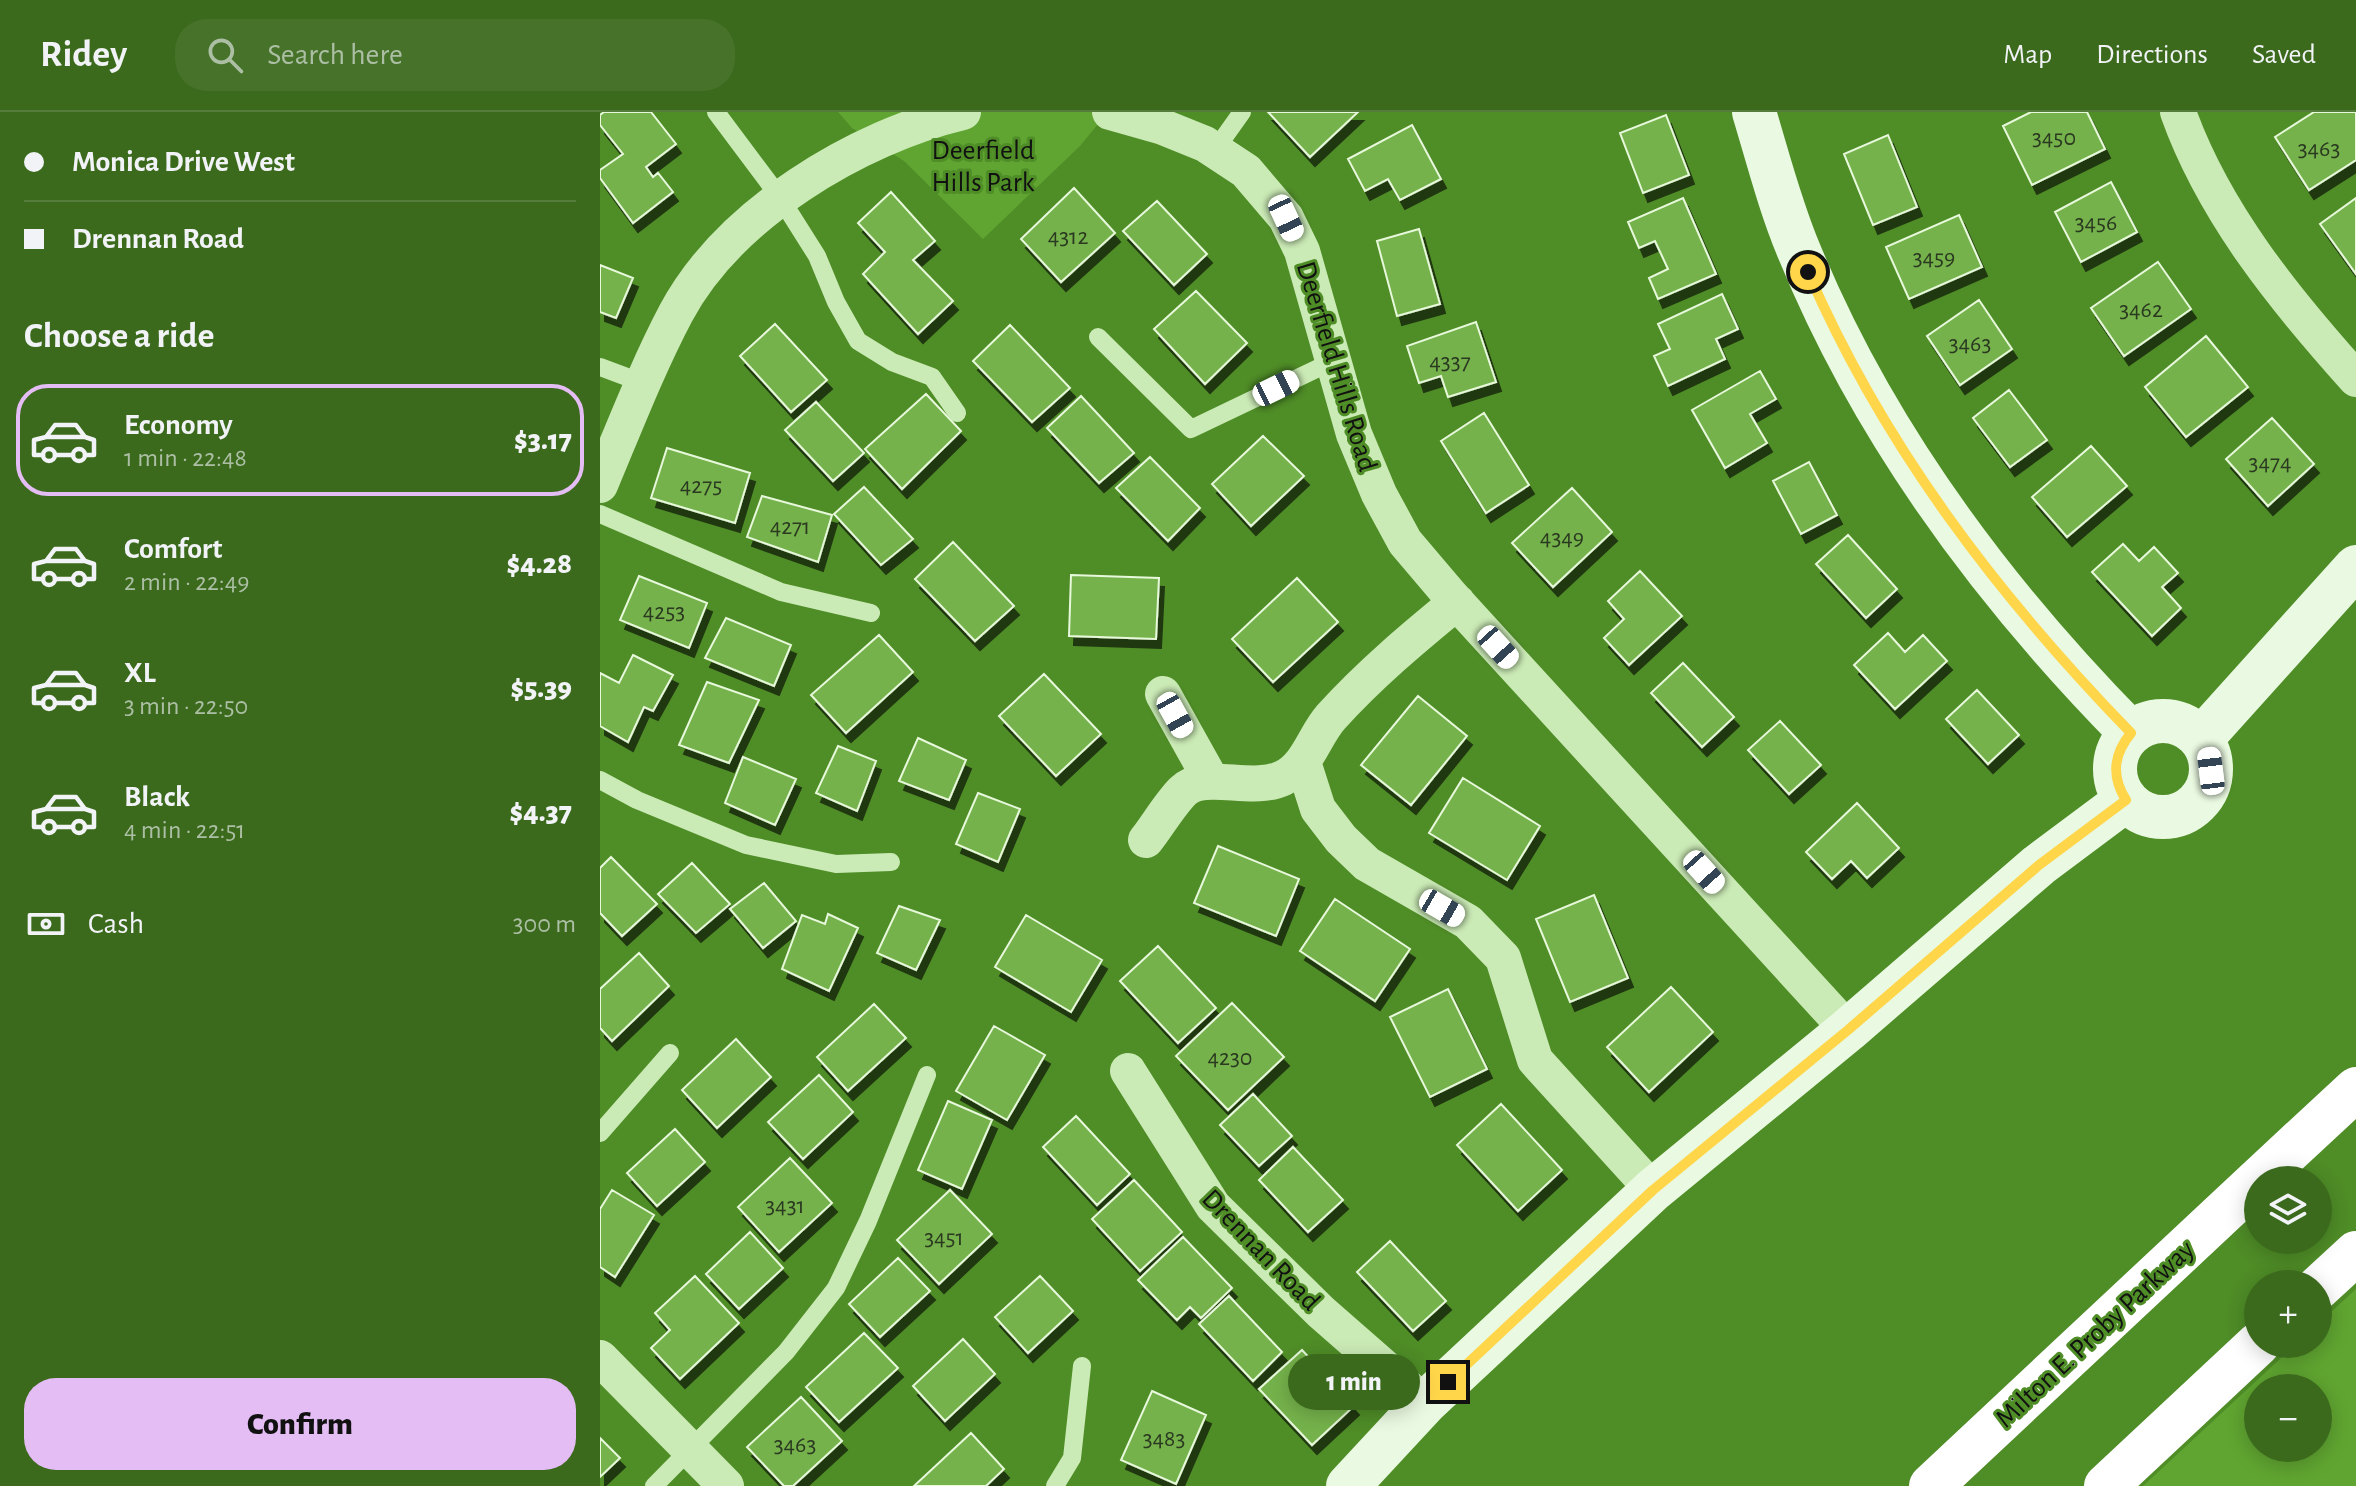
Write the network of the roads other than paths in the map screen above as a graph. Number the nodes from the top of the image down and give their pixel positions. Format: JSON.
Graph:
{"nodes":[{"id":1,"x":716,"y":112,"type":"edge"},
{"id":2,"x":963,"y":112,"type":"edge"},
{"id":3,"x":1110,"y":112,"type":"edge"},
{"id":4,"x":1242,"y":112,"type":"edge"},
{"id":5,"x":1754,"y":112,"type":"edge"},
{"id":6,"x":2178,"y":112,"type":"edge"},
{"id":7,"x":912,"y":119,"type":"edge"},
{"id":8,"x":1215,"y":150,"type":"junction"},
{"id":9,"x":781,"y":199,"type":"junction"},
{"id":10,"x":1098,"y":337,"type":"dead end"},
{"id":11,"x":1333,"y":361,"type":"junction"},
{"id":12,"x":600,"y":367,"type":"edge"},
{"id":13,"x":2356,"y":379,"type":"edge"},
{"id":14,"x":643,"y":383,"type":"junction"},
{"id":15,"x":957,"y":413,"type":"dead end"},
{"id":16,"x":600,"y":485,"type":"edge"},
{"id":17,"x":600,"y":514,"type":"edge"},
{"id":18,"x":2356,"y":567,"type":"edge"},
{"id":19,"x":1457,"y":602,"type":"junction"},
{"id":20,"x":871,"y":613,"type":"dead end"},
{"id":21,"x":1163,"y":694,"type":"dead end"},
{"id":22,"x":2131,"y":733,"type":"junction"},
{"id":23,"x":2201,"y":739,"type":"junction"},
{"id":24,"x":1303,"y":762,"type":"junction"},
{"id":25,"x":600,"y":780,"type":"edge"},
{"id":26,"x":1211,"y":780,"type":"junction"},
{"id":27,"x":2126,"y":800,"type":"junction"},
{"id":28,"x":1146,"y":840,"type":"dead end"},
{"id":29,"x":891,"y":862,"type":"dead end"},
{"id":30,"x":1848,"y":1030,"type":"junction"},
{"id":31,"x":670,"y":1053,"type":"dead end"},
{"id":32,"x":1128,"y":1071,"type":"dead end"},
{"id":33,"x":927,"y":1075,"type":"dead end"},
{"id":34,"x":2356,"y":1089,"type":"edge"},
{"id":35,"x":600,"y":1133,"type":"edge"},
{"id":36,"x":2273,"y":1166,"type":"edge"},
{"id":37,"x":1653,"y":1190,"type":"junction"},
{"id":38,"x":2244,"y":1193,"type":"edge"},
{"id":39,"x":2356,"y":1253,"type":"edge"},
{"id":40,"x":2332,"y":1275,"type":"edge"},
{"id":41,"x":2244,"y":1357,"type":"edge"},
{"id":42,"x":600,"y":1358,"type":"edge"},
{"id":43,"x":1082,"y":1366,"type":"dead end"},
{"id":44,"x":1425,"y":1403,"type":"junction"},
{"id":45,"x":691,"y":1449,"type":"junction"},
{"id":46,"x":654,"y":1486,"type":"edge"},
{"id":47,"x":726,"y":1486,"type":"edge"},
{"id":48,"x":1055,"y":1486,"type":"edge"},
{"id":49,"x":1348,"y":1486,"type":"edge"},
{"id":50,"x":1931,"y":1486,"type":"edge"},
{"id":51,"x":2106,"y":1486,"type":"edge"}],
"edges":[{"from":1,"to":9,"type":"lane"},
{"from":2,"to":7,"type":"street"},
{"from":3,"to":8,"type":"street","name":"Deerfield Hills Road"},
{"from":4,"to":8,"type":"lane"},
{"from":5,"to":22,"type":"street"},
{"from":6,"to":13,"type":"street"},
{"from":7,"to":9,"type":"street"},
{"from":8,"to":11,"type":"street","name":"Deerfield Hills Road"},
{"from":9,"to":14,"type":"street"},
{"from":9,"to":15,"type":"lane"},
{"from":10,"to":11,"type":"lane"},
{"from":11,"to":19,"type":"street","name":"Deerfield Hills Road"},
{"from":12,"to":14,"type":"lane"},
{"from":14,"to":16,"type":"street"},
{"from":17,"to":20,"type":"lane"},
{"from":18,"to":23,"type":"street"},
{"from":19,"to":24,"type":"street"},
{"from":19,"to":30,"type":"street","name":"Deerfield Hills Road"},
{"from":21,"to":26,"type":"street"},
{"from":22,"to":23,"type":"street"},
{"from":22,"to":27,"type":"street"},
{"from":23,"to":27,"type":"street"},
{"from":24,"to":26,"type":"street"},
{"from":24,"to":37,"type":"street"},
{"from":25,"to":29,"type":"lane"},
{"from":26,"to":28,"type":"street"},
{"from":27,"to":30,"type":"street"},
{"from":30,"to":37,"type":"street"},
{"from":31,"to":35,"type":"lane"},
{"from":32,"to":44,"type":"street","name":"Drennan Road"},
{"from":33,"to":45,"type":"lane"},
{"from":34,"to":36,"type":"highway","name":"Milton E. Proby Parkway"},
{"from":37,"to":44,"type":"street"},
{"from":38,"to":50,"type":"highway","name":"Milton E. Proby Parkway"},
{"from":39,"to":40,"type":"highway"},
{"from":41,"to":51,"type":"highway"},
{"from":42,"to":45,"type":"street"},
{"from":43,"to":48,"type":"lane"},
{"from":44,"to":49,"type":"street"},
{"from":45,"to":46,"type":"lane"},
{"from":45,"to":47,"type":"street"}]}
